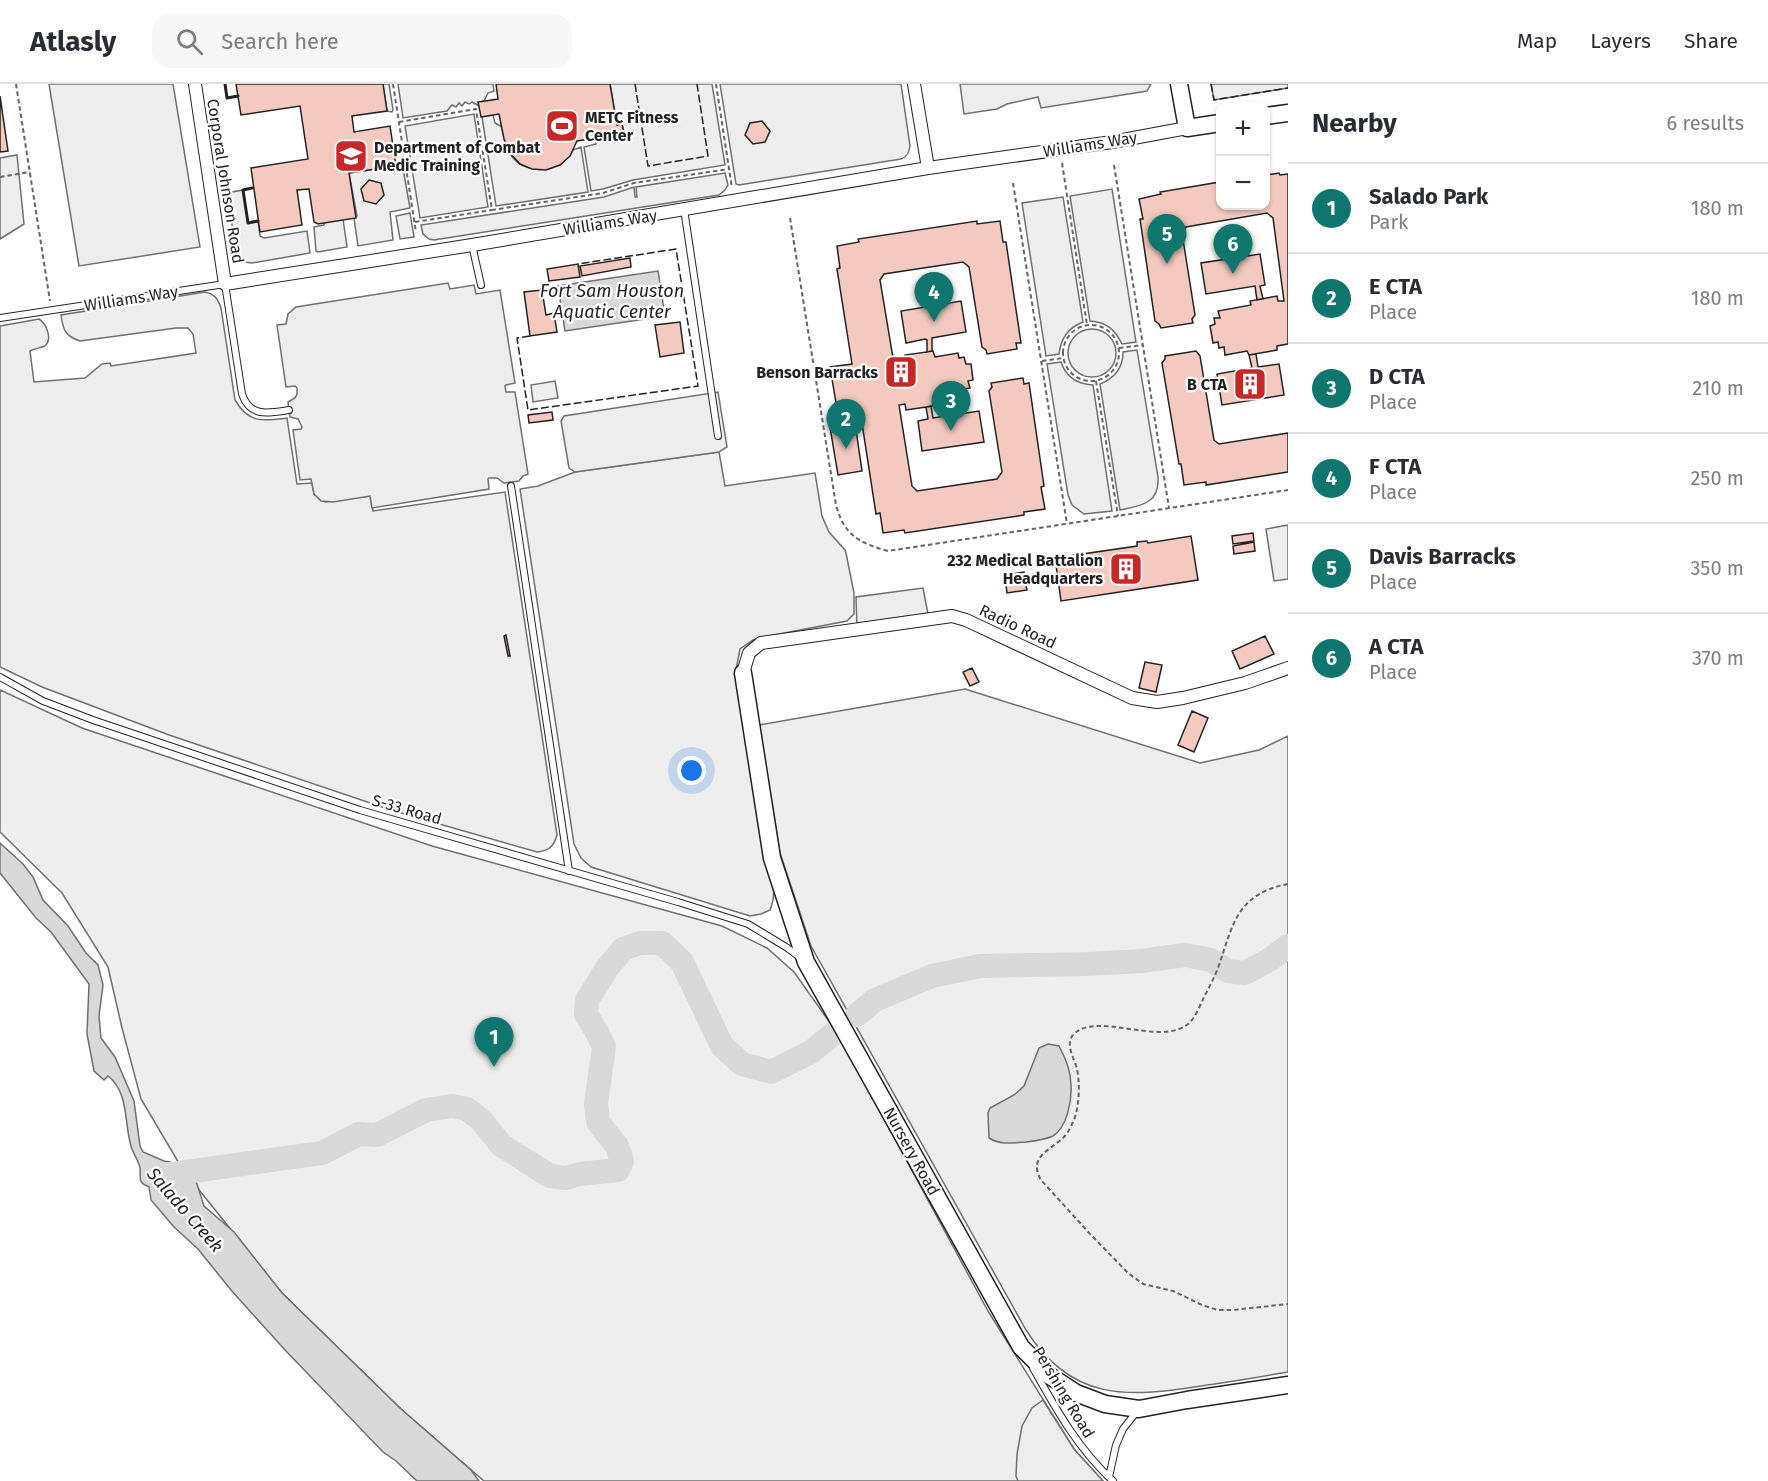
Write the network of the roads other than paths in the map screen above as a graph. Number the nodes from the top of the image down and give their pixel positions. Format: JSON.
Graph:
{"nodes":[{"id":1,"x":195,"y":84,"type":"edge"},
{"id":2,"x":914,"y":84,"type":"edge"},
{"id":3,"x":1179,"y":84,"type":"edge"},
{"id":4,"x":1288,"y":113,"type":"edge"},
{"id":5,"x":1270,"y":115,"type":"edge"},
{"id":6,"x":1216,"y":124,"type":"edge"},
{"id":7,"x":1187,"y":128,"type":"junction"},
{"id":8,"x":928,"y":168,"type":"junction"},
{"id":9,"x":684,"y":209,"type":"junction"},
{"id":10,"x":472,"y":245,"type":"junction"},
{"id":11,"x":225,"y":284,"type":"junction"},
{"id":12,"x":481,"y":285,"type":"dead end"},
{"id":13,"x":0,"y":318,"type":"edge"},
{"id":14,"x":289,"y":410,"type":"dead end"},
{"id":15,"x":718,"y":436,"type":"dead end"},
{"id":16,"x":511,"y":486,"type":"dead end"},
{"id":17,"x":1288,"y":668,"type":"edge"},
{"id":18,"x":743,"y":673,"type":"joint"},
{"id":19,"x":0,"y":677,"type":"edge"},
{"id":20,"x":569,"y":870,"type":"junction"},
{"id":21,"x":806,"y":962,"type":"junction"},
{"id":22,"x":1021,"y":1347,"type":"junction"},
{"id":23,"x":1288,"y":1385,"type":"edge"},
{"id":24,"x":1138,"y":1409,"type":"junction"},
{"id":25,"x":1111,"y":1479,"type":"edge"}],
"edges":[{"from":1,"to":11,"type":"street","name":"Corporal Johnson Road"},
{"from":2,"to":8,"type":"street"},
{"from":3,"to":7,"type":"street"},
{"from":4,"to":5,"type":"street"},
{"from":6,"to":7,"type":"street","name":"Williams Way"},
{"from":7,"to":8,"type":"street","name":"Williams Way"},
{"from":8,"to":9,"type":"street","name":"Williams Way"},
{"from":9,"to":10,"type":"street","name":"Williams Way"},
{"from":9,"to":15,"type":"lane"},
{"from":10,"to":11,"type":"street","name":"Williams Way"},
{"from":10,"to":12,"type":"lane"},
{"from":11,"to":13,"type":"lane","name":"Williams Way"},
{"from":11,"to":14,"type":"lane"},
{"from":16,"to":20,"type":"lane"},
{"from":17,"to":18,"type":"street","name":"Radio Road"},
{"from":18,"to":21,"type":"street","name":"Nursery Road"},
{"from":19,"to":20,"type":"lane","name":"S-33 Road"},
{"from":20,"to":21,"type":"lane","name":"S-33 Road"},
{"from":21,"to":22,"type":"street","name":"Nursery Road"},
{"from":22,"to":24,"type":"street","name":"Nursery Road"},
{"from":22,"to":25,"type":"lane","name":"Pershing Road"},
{"from":23,"to":24,"type":"street","name":"Nursery Road"},
{"from":24,"to":25,"type":"lane","name":"Pershing Road"}]}
